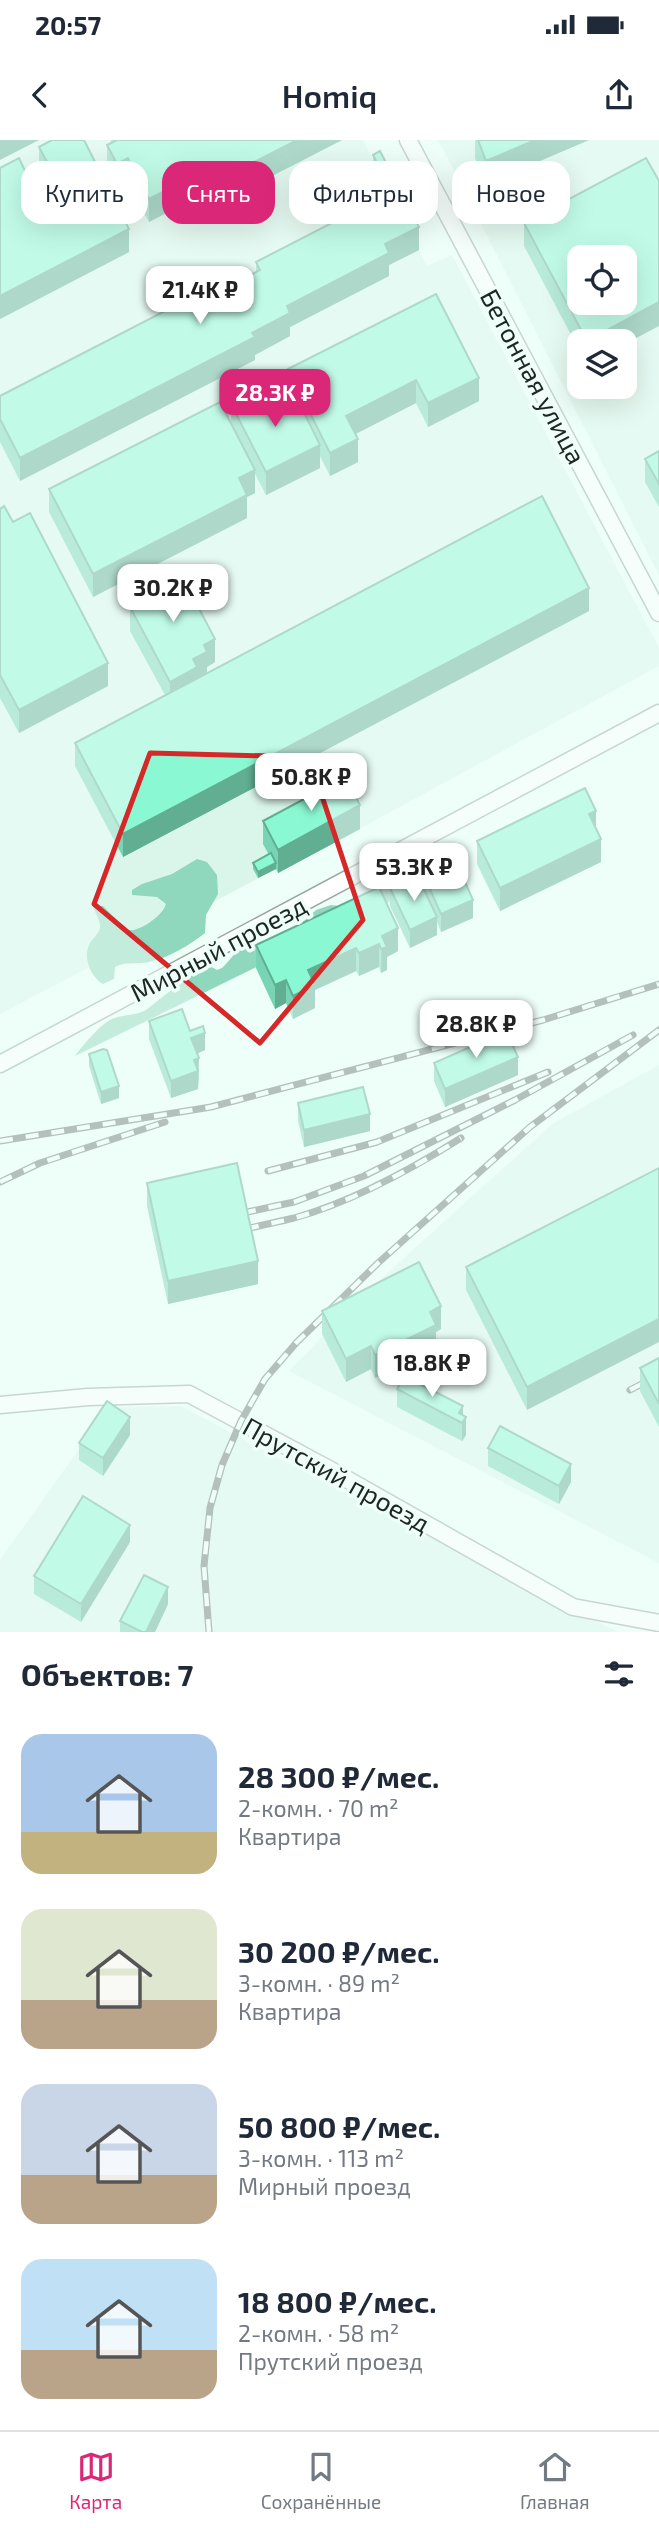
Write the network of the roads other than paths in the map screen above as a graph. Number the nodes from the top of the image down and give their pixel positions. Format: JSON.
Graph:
{"nodes":[{"id":1,"x":408,"y":140,"type":"edge"},
{"id":2,"x":659,"y":613,"type":"edge"},
{"id":3,"x":659,"y":713,"type":"edge"},
{"id":4,"x":0,"y":1064,"type":"edge"},
{"id":5,"x":0,"y":1405,"type":"edge"},
{"id":6,"x":659,"y":1623,"type":"edge"}],
"edges":[{"from":1,"to":2,"type":"street","name":"Бетонная улица"},
{"from":3,"to":4,"type":"street","name":"Мирный проезд"},
{"from":5,"to":6,"type":"street","name":"Прутский проезд"}]}
